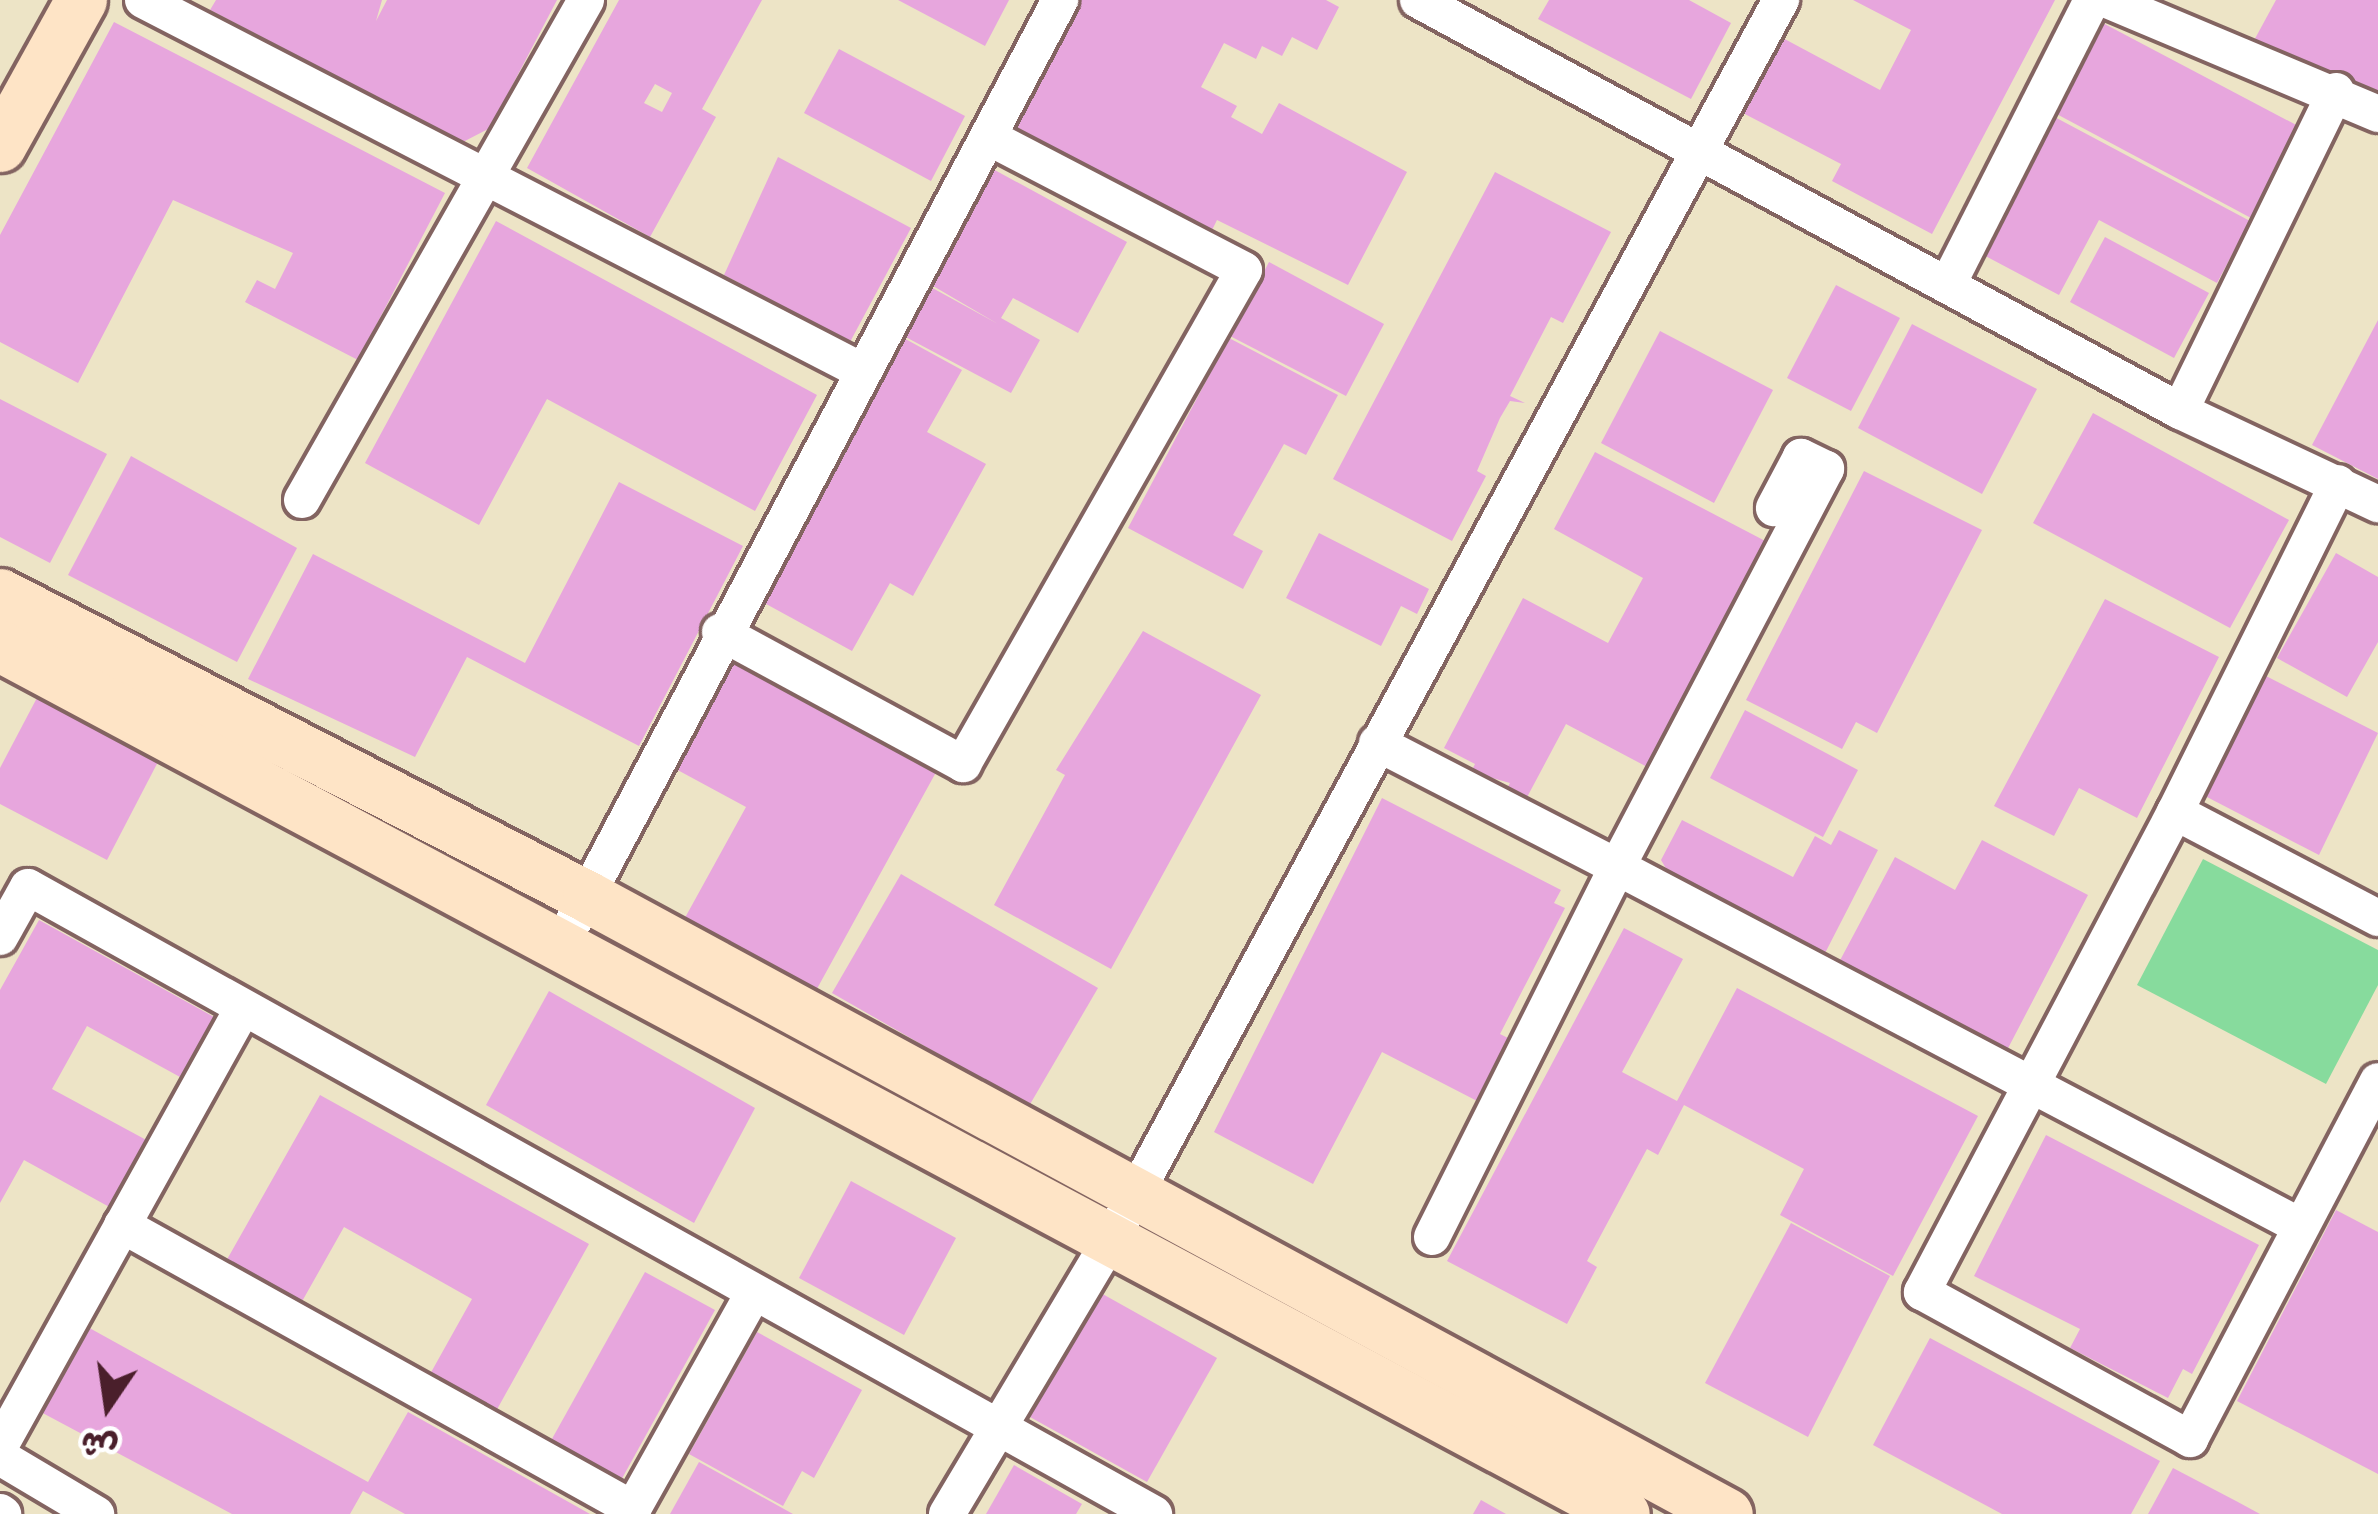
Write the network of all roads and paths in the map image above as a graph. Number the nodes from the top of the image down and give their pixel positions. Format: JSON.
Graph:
{"nodes":[{"id":1,"x":81,"y":0,"type":"edge"},
{"id":2,"x":143,"y":0,"type":"edge"},
{"id":3,"x":586,"y":0,"type":"edge"},
{"id":4,"x":1060,"y":0,"type":"edge"},
{"id":5,"x":1418,"y":0,"type":"edge"},
{"id":6,"x":1781,"y":0,"type":"edge"},
{"id":7,"x":2092,"y":0,"type":"edge"},
{"id":8,"x":2107,"y":0,"type":"edge"},
{"id":9,"x":1460,"y":11,"type":"edge"},
{"id":10,"x":2336,"y":92,"type":"junction"},
{"id":11,"x":2378,"y":114,"type":"edge"},
{"id":12,"x":990,"y":138,"type":"junction"},
{"id":13,"x":0,"y":146,"type":"edge"},
{"id":14,"x":1703,"y":152,"type":"junction"},
{"id":15,"x":488,"y":176,"type":"junction"},
{"id":16,"x":1948,"y":284,"type":"junction"},
{"id":17,"x":862,"y":370,"type":"junction"},
{"id":18,"x":2180,"y":411,"type":"junction"},
{"id":19,"x":2338,"y":483,"type":"junction"},
{"id":20,"x":302,"y":500,"type":"dead end"},
{"id":21,"x":2378,"y":504,"type":"edge"},
{"id":22,"x":1774,"y":508,"type":"dead end"},
{"id":23,"x":0,"y":594,"type":"edge"},
{"id":24,"x":720,"y":632,"type":"junction"},
{"id":25,"x":0,"y":646,"type":"edge"},
{"id":26,"x":1377,"y":742,"type":"junction"},
{"id":27,"x":2175,"y":812,"type":"junction"},
{"id":28,"x":1617,"y":867,"type":"junction"},
{"id":29,"x":588,"y":897,"type":"junction"},
{"id":30,"x":2378,"y":918,"type":"edge"},
{"id":31,"x":0,"y":938,"type":"edge"},
{"id":32,"x":561,"y":945,"type":"junction"},
{"id":33,"x":243,"y":1008,"type":"junction"},
{"id":34,"x":2378,"y":1082,"type":"edge"},
{"id":35,"x":2024,"y":1086,"type":"junction"},
{"id":36,"x":1136,"y":1193,"type":"junction"},
{"id":37,"x":122,"y":1225,"type":"junction"},
{"id":38,"x":2300,"y":1226,"type":"junction"},
{"id":39,"x":1432,"y":1237,"type":"dead end"},
{"id":40,"x":1111,"y":1239,"type":"junction"},
{"id":41,"x":754,"y":1292,"type":"junction"},
{"id":42,"x":996,"y":1426,"type":"junction"},
{"id":43,"x":0,"y":1446,"type":"edge"},
{"id":44,"x":0,"y":1456,"type":"edge"},
{"id":45,"x":631,"y":1512,"type":"edge"},
{"id":46,"x":96,"y":1514,"type":"edge"},
{"id":47,"x":947,"y":1514,"type":"edge"},
{"id":48,"x":1154,"y":1514,"type":"edge"},
{"id":49,"x":1624,"y":1514,"type":"edge"},
{"id":50,"x":1727,"y":1514,"type":"edge"}],
"edges":[{"from":1,"to":13,"type":"main road"},
{"from":2,"to":15,"type":"street"},
{"from":3,"to":15,"type":"street"},
{"from":4,"to":12,"type":"street"},
{"from":5,"to":9,"type":"street"},
{"from":6,"to":14,"type":"street"},
{"from":7,"to":16,"type":"street"},
{"from":8,"to":10,"type":"street"},
{"from":9,"to":14,"type":"street"},
{"from":10,"to":11,"type":"street"},
{"from":10,"to":18,"type":"street"},
{"from":12,"to":17,"type":"street"},
{"from":12,"to":24,"type":"street"},
{"from":14,"to":16,"type":"street"},
{"from":14,"to":26,"type":"street"},
{"from":15,"to":17,"type":"street"},
{"from":15,"to":20,"type":"street"},
{"from":16,"to":18,"type":"street"},
{"from":17,"to":24,"type":"street"},
{"from":18,"to":19,"type":"street"},
{"from":19,"to":21,"type":"street"},
{"from":19,"to":27,"type":"street"},
{"from":22,"to":28,"type":"street"},
{"from":23,"to":29,"type":"main road"},
{"from":24,"to":29,"type":"street"},
{"from":25,"to":32,"type":"main road"},
{"from":26,"to":28,"type":"street"},
{"from":26,"to":36,"type":"street"},
{"from":27,"to":30,"type":"street"},
{"from":27,"to":35,"type":"street"},
{"from":28,"to":35,"type":"street"},
{"from":28,"to":39,"type":"street"},
{"from":29,"to":32,"type":"street"},
{"from":29,"to":36,"type":"main road"},
{"from":31,"to":33,"type":"street"},
{"from":32,"to":40,"type":"main road"},
{"from":33,"to":37,"type":"street"},
{"from":33,"to":41,"type":"street"},
{"from":34,"to":38,"type":"street"},
{"from":35,"to":38,"type":"street"},
{"from":35,"to":38,"type":"street"},
{"from":36,"to":40,"type":"street"},
{"from":36,"to":50,"type":"main road"},
{"from":37,"to":43,"type":"street"},
{"from":37,"to":45,"type":"street"},
{"from":40,"to":42,"type":"street"},
{"from":40,"to":49,"type":"main road"},
{"from":41,"to":42,"type":"street"},
{"from":41,"to":45,"type":"street"},
{"from":42,"to":47,"type":"street"},
{"from":42,"to":48,"type":"street"},
{"from":44,"to":46,"type":"street"}]}
